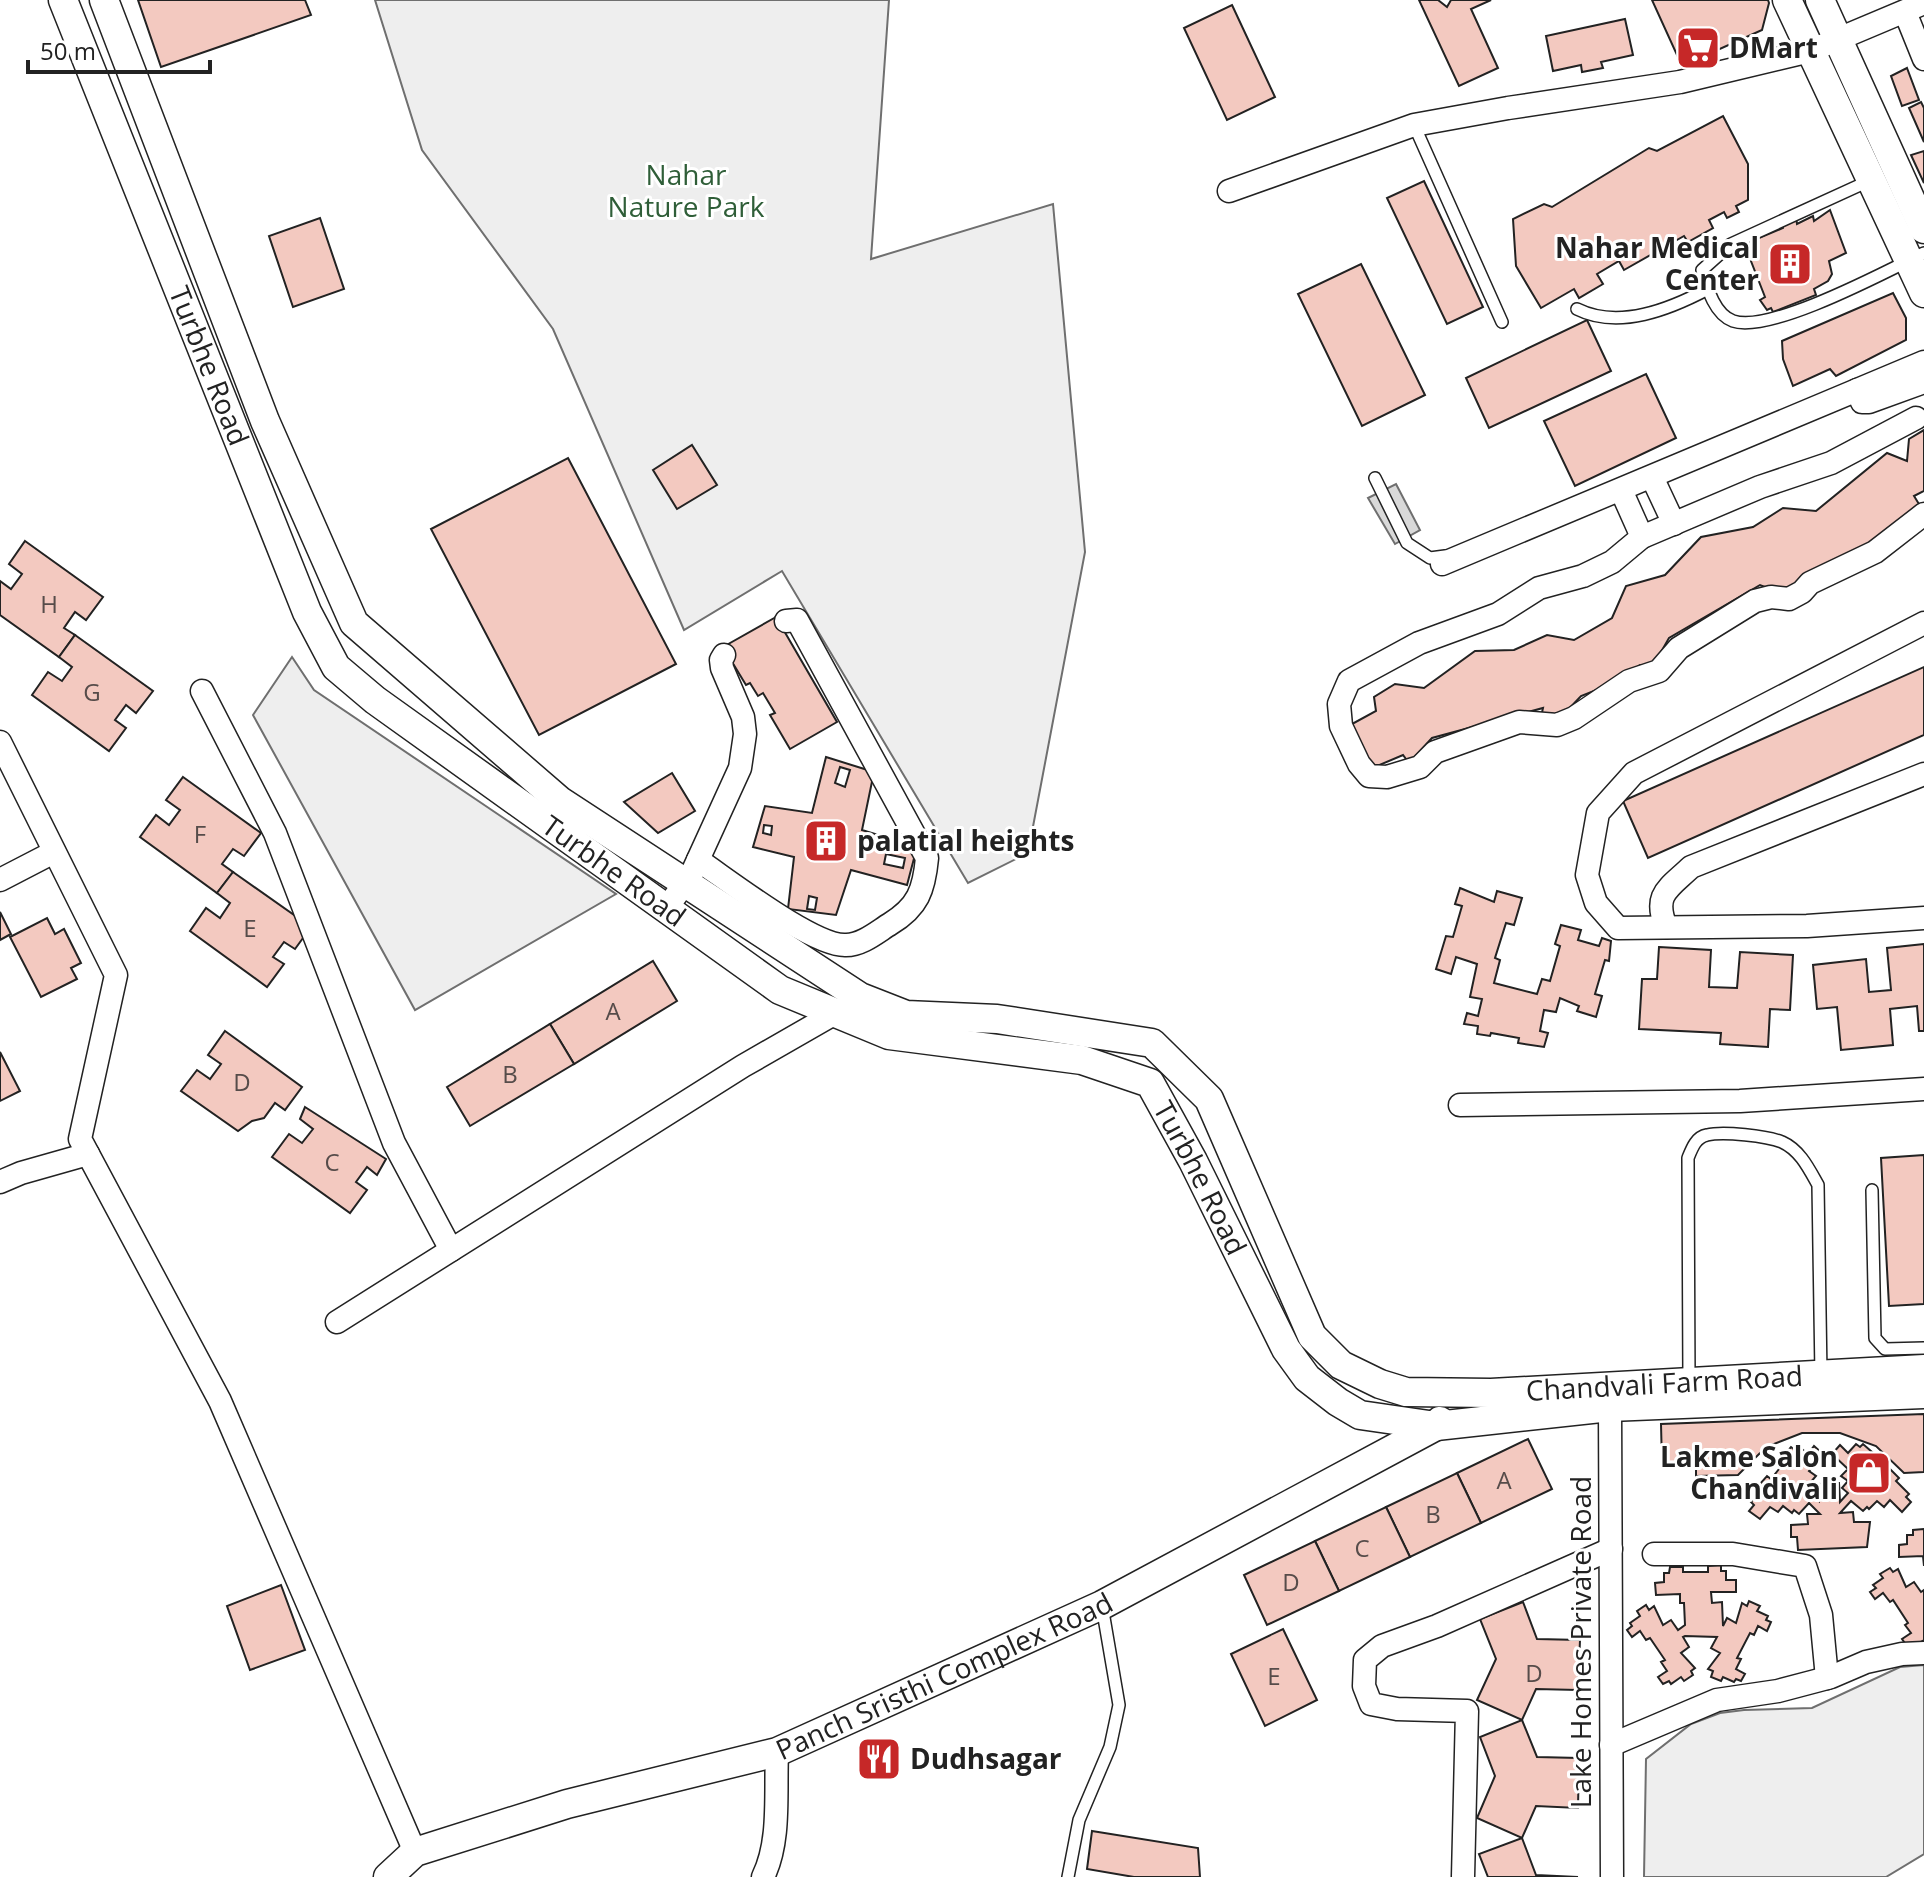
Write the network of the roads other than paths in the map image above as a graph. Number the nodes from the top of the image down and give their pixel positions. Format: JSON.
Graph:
{"nodes":[{"id":1,"x":63,"y":0,"type":"edge"},
{"id":2,"x":104,"y":0,"type":"edge"},
{"id":3,"x":1787,"y":0,"type":"edge"},
{"id":4,"x":1820,"y":0,"type":"edge"},
{"id":5,"x":1914,"y":8,"type":"edge"},
{"id":6,"x":1838,"y":39,"type":"junction"},
{"id":7,"x":1922,"y":45,"type":"edge"},
{"id":8,"x":1810,"y":51,"type":"junction"},
{"id":9,"x":1414,"y":125,"type":"junction"},
{"id":10,"x":1871,"y":180,"type":"junction"},
{"id":11,"x":1229,"y":191,"type":"dead end"},
{"id":12,"x":1924,"y":229,"type":"edge"},
{"id":13,"x":1916,"y":257,"type":"edge"},
{"id":14,"x":1708,"y":289,"type":"junction"},
{"id":15,"x":1924,"y":293,"type":"edge"},
{"id":16,"x":1577,"y":309,"type":"dead end"},
{"id":17,"x":1502,"y":322,"type":"dead end"},
{"id":18,"x":1924,"y":353,"type":"edge"},
{"id":19,"x":1924,"y":362,"type":"edge"},
{"id":20,"x":1924,"y":382,"type":"edge"},
{"id":21,"x":1857,"y":390,"type":"junction"},
{"id":22,"x":1916,"y":418,"type":"dead end"},
{"id":23,"x":1652,"y":477,"type":"junction"},
{"id":24,"x":1375,"y":478,"type":"dead end"},
{"id":25,"x":1621,"y":490,"type":"junction"},
{"id":26,"x":1924,"y":514,"type":"edge"},
{"id":27,"x":1674,"y":524,"type":"junction"},
{"id":28,"x":1642,"y":537,"type":"junction"},
{"id":29,"x":1442,"y":564,"type":"dead end"},
{"id":30,"x":786,"y":621,"type":"dead end"},
{"id":31,"x":1924,"y":623,"type":"edge"},
{"id":32,"x":367,"y":635,"type":"junction"},
{"id":33,"x":724,"y":655,"type":"dead end"},
{"id":34,"x":336,"y":667,"type":"junction"},
{"id":35,"x":202,"y":691,"type":"dead end"},
{"id":36,"x":0,"y":742,"type":"edge"},
{"id":37,"x":1924,"y":774,"type":"edge"},
{"id":38,"x":554,"y":813,"type":"junction"},
{"id":39,"x":54,"y":852,"type":"junction"},
{"id":40,"x":690,"y":872,"type":"junction"},
{"id":41,"x":0,"y":880,"type":"edge"},
{"id":42,"x":666,"y":909,"type":"junction"},
{"id":43,"x":1924,"y":918,"type":"edge"},
{"id":44,"x":1666,"y":927,"type":"junction"},
{"id":45,"x":849,"y":1005,"type":"junction"},
{"id":46,"x":1196,"y":1087,"type":"junction"},
{"id":47,"x":1924,"y":1089,"type":"edge"},
{"id":48,"x":1460,"y":1105,"type":"dead end"},
{"id":49,"x":1166,"y":1112,"type":"junction"},
{"id":50,"x":88,"y":1154,"type":"junction"},
{"id":51,"x":0,"y":1182,"type":"edge"},
{"id":52,"x":1872,"y":1190,"type":"dead end"},
{"id":53,"x":451,"y":1250,"type":"junction"},
{"id":54,"x":337,"y":1322,"type":"dead end"},
{"id":55,"x":1924,"y":1348,"type":"edge"},
{"id":56,"x":1912,"y":1376,"type":"edge"},
{"id":57,"x":1822,"y":1387,"type":"junction"},
{"id":58,"x":1462,"y":1392,"type":"junction"},
{"id":59,"x":1689,"y":1393,"type":"junction"},
{"id":60,"x":1610,"y":1407,"type":"junction"},
{"id":61,"x":1436,"y":1426,"type":"junction"},
{"id":62,"x":1611,"y":1549,"type":"junction"},
{"id":63,"x":1654,"y":1554,"type":"dead end"},
{"id":64,"x":1102,"y":1605,"type":"junction"},
{"id":65,"x":1924,"y":1653,"type":"edge"},
{"id":66,"x":1827,"y":1678,"type":"junction"},
{"id":67,"x":1611,"y":1745,"type":"junction"},
{"id":68,"x":777,"y":1752,"type":"junction"},
{"id":69,"x":415,"y":1852,"type":"junction"},
{"id":70,"x":388,"y":1877,"type":"edge"},
{"id":71,"x":763,"y":1877,"type":"edge"},
{"id":72,"x":1068,"y":1877,"type":"edge"},
{"id":73,"x":1463,"y":1877,"type":"edge"},
{"id":74,"x":1612,"y":1877,"type":"edge"}],
"edges":[{"from":1,"to":34,"type":"street","name":"Turbhe Road"},
{"from":2,"to":32,"type":"street"},
{"from":3,"to":8,"type":"street"},
{"from":4,"to":6,"type":"street"},
{"from":5,"to":6,"type":"street"},
{"from":5,"to":7,"type":"street"},
{"from":6,"to":8,"type":"street"},
{"from":6,"to":12,"type":"street"},
{"from":8,"to":9,"type":"street"},
{"from":8,"to":10,"type":"street"},
{"from":9,"to":11,"type":"street"},
{"from":9,"to":17,"type":"lane"},
{"from":10,"to":13,"type":"street"},
{"from":10,"to":14,"type":"lane"},
{"from":13,"to":14,"type":"lane"},
{"from":13,"to":15,"type":"street"},
{"from":14,"to":16,"type":"lane"},
{"from":18,"to":24,"type":"lane"},
{"from":19,"to":21,"type":"street"},
{"from":20,"to":21,"type":"street"},
{"from":21,"to":23,"type":"street"},
{"from":22,"to":27,"type":"street"},
{"from":23,"to":25,"type":"street"},
{"from":23,"to":27,"type":"street"},
{"from":25,"to":28,"type":"street"},
{"from":25,"to":29,"type":"street"},
{"from":26,"to":28,"type":"street"},
{"from":27,"to":28,"type":"street"},
{"from":30,"to":40,"type":"street"},
{"from":31,"to":44,"type":"street"},
{"from":32,"to":34,"type":"street"},
{"from":32,"to":38,"type":"street"},
{"from":33,"to":40,"type":"street"},
{"from":34,"to":38,"type":"street","name":"Turbhe Road"},
{"from":35,"to":53,"type":"street"},
{"from":36,"to":39,"type":"street"},
{"from":37,"to":44,"type":"street"},
{"from":38,"to":40,"type":"street"},
{"from":38,"to":42,"type":"street","name":"Turbhe Road"},
{"from":39,"to":41,"type":"street"},
{"from":39,"to":50,"type":"street"},
{"from":40,"to":42,"type":"street"},
{"from":40,"to":45,"type":"street"},
{"from":42,"to":45,"type":"street","name":"Turbhe Road"},
{"from":43,"to":44,"type":"street"},
{"from":45,"to":46,"type":"street","name":"Chandvali Farm Road"},
{"from":45,"to":49,"type":"street","name":"Turbhe Road"},
{"from":45,"to":53,"type":"street"},
{"from":46,"to":49,"type":"street"},
{"from":46,"to":58,"type":"street","name":"Chandvali Farm Road"},
{"from":47,"to":48,"type":"street"},
{"from":49,"to":61,"type":"street","name":"Turbhe Road"},
{"from":50,"to":51,"type":"street"},
{"from":50,"to":69,"type":"street"},
{"from":52,"to":56,"type":"lane"},
{"from":53,"to":54,"type":"street"},
{"from":55,"to":56,"type":"lane"},
{"from":56,"to":57,"type":"street","name":"Chandvali Farm Road"},
{"from":57,"to":59,"type":"street","name":"Chandvali Farm Road"},
{"from":57,"to":59,"type":"lane"},
{"from":58,"to":59,"type":"street","name":"Chandvali Farm Road"},
{"from":58,"to":61,"type":"street","name":"Panch Sristhi Complex Road"},
{"from":59,"to":60,"type":"street","name":"Chandvali Farm Road"},
{"from":60,"to":61,"type":"street","name":"Chandvali Farm Road"},
{"from":60,"to":62,"type":"street","name":"Lake Homes Private Road"},
{"from":61,"to":64,"type":"street","name":"Panch Sristhi Complex Road"},
{"from":62,"to":67,"type":"street","name":"Lake Homes Private Road"},
{"from":62,"to":73,"type":"street"},
{"from":63,"to":66,"type":"street"},
{"from":64,"to":68,"type":"street","name":"Panch Sristhi Complex Road"},
{"from":64,"to":72,"type":"lane"},
{"from":65,"to":66,"type":"street"},
{"from":66,"to":67,"type":"street"},
{"from":67,"to":74,"type":"street","name":"Lake Homes Private Road"},
{"from":68,"to":69,"type":"street","name":"Panch Sristhi Complex Road"},
{"from":68,"to":71,"type":"street"},
{"from":69,"to":70,"type":"street","name":"Panch Sristhi Complex Road"}]}
